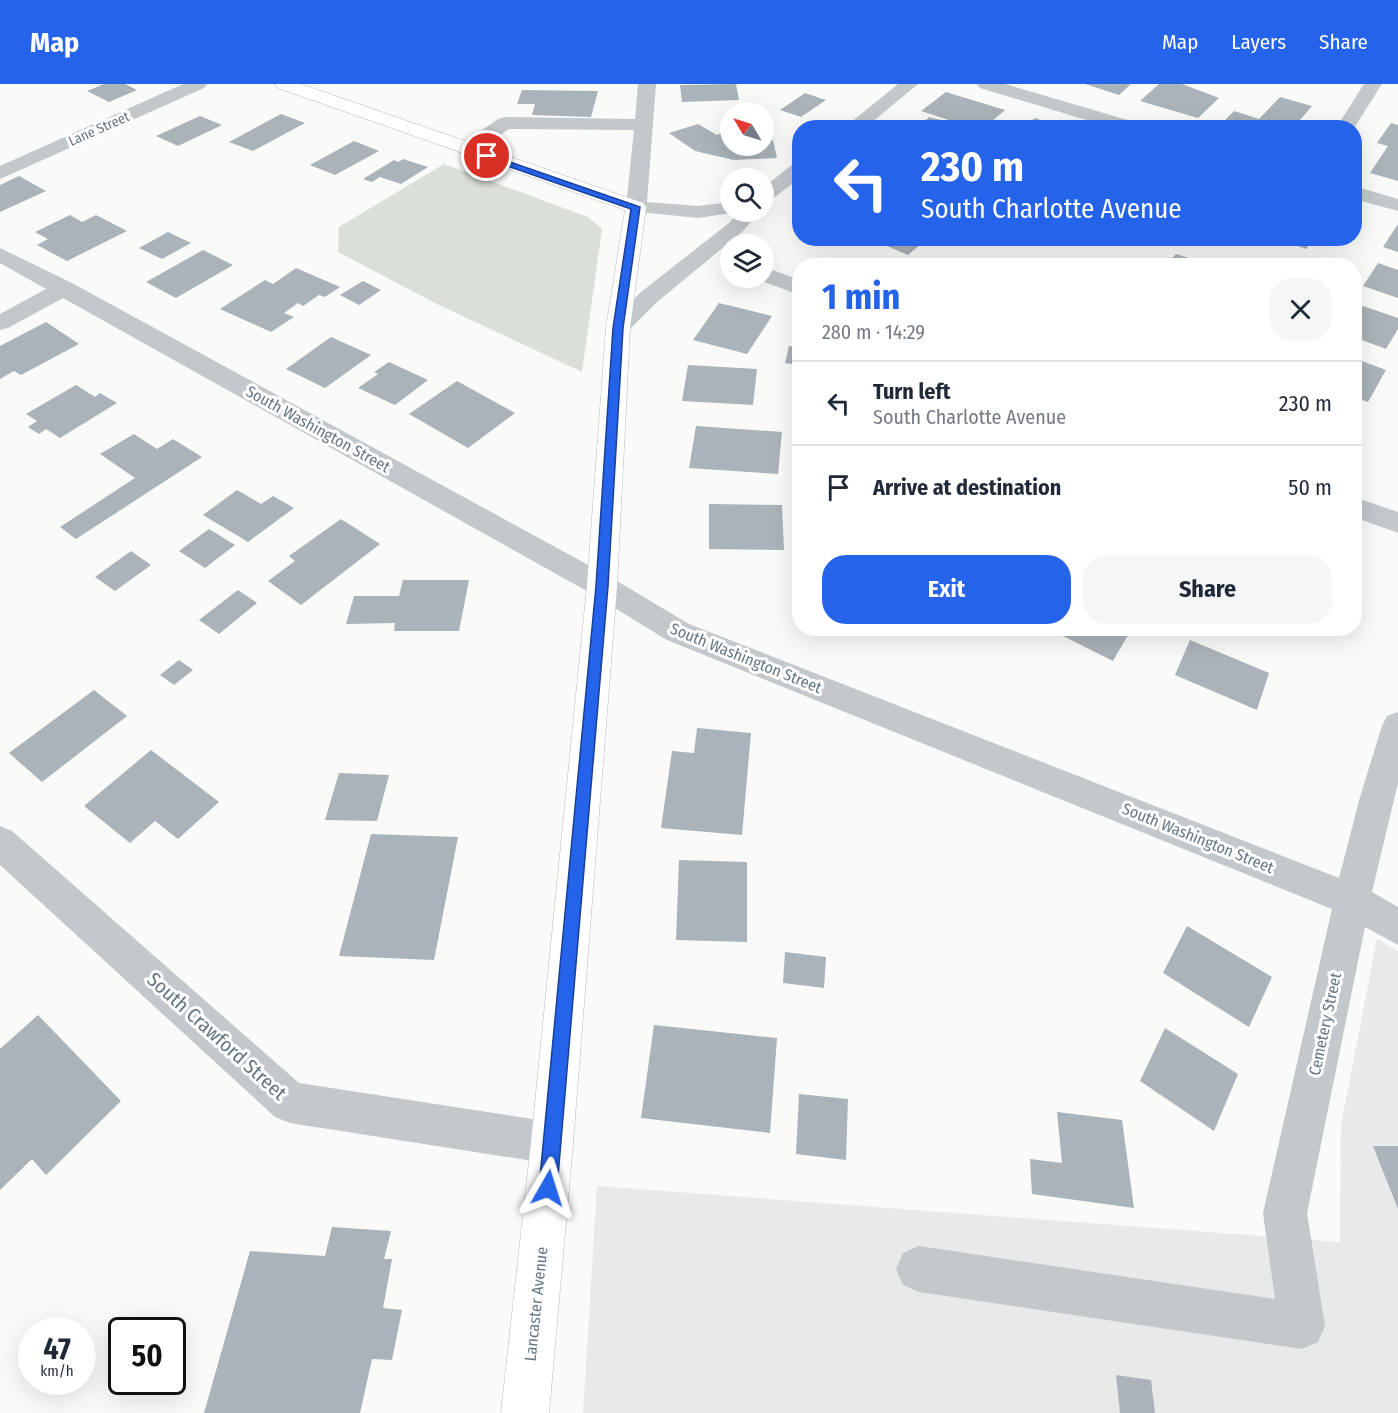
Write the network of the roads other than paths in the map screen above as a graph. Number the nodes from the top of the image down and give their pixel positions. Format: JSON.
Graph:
{"nodes":[{"id":1,"x":198,"y":84,"type":"edge"},
{"id":2,"x":284,"y":84,"type":"edge"},
{"id":3,"x":647,"y":84,"type":"edge"},
{"id":4,"x":909,"y":84,"type":"edge"},
{"id":5,"x":986,"y":84,"type":"edge"},
{"id":6,"x":1373,"y":84,"type":"edge"},
{"id":7,"x":863,"y":120,"type":"edge"},
{"id":8,"x":1107,"y":120,"type":"edge"},
{"id":9,"x":1350,"y":120,"type":"edge"},
{"id":10,"x":645,"y":124,"type":"junction"},
{"id":11,"x":466,"y":149,"type":"junction"},
{"id":12,"x":0,"y":173,"type":"edge"},
{"id":13,"x":792,"y":174,"type":"edge"},
{"id":14,"x":774,"y":188,"type":"edge"},
{"id":15,"x":1362,"y":194,"type":"edge"},
{"id":16,"x":1398,"y":205,"type":"edge"},
{"id":17,"x":636,"y":207,"type":"junction"},
{"id":18,"x":720,"y":209,"type":"edge"},
{"id":19,"x":741,"y":222,"type":"edge"},
{"id":20,"x":0,"y":254,"type":"edge"},
{"id":21,"x":774,"y":278,"type":"edge"},
{"id":22,"x":792,"y":285,"type":"edge"},
{"id":23,"x":64,"y":288,"type":"junction"},
{"id":24,"x":0,"y":323,"type":"edge"},
{"id":25,"x":618,"y":328,"type":"junction"},
{"id":26,"x":1362,"y":509,"type":"edge"},
{"id":27,"x":1398,"y":523,"type":"edge"},
{"id":28,"x":602,"y":586,"type":"junction"},
{"id":29,"x":1398,"y":726,"type":"edge"},
{"id":30,"x":1387,"y":804,"type":"edge"},
{"id":31,"x":0,"y":842,"type":"edge"},
{"id":32,"x":1352,"y":900,"type":"junction"},
{"id":33,"x":1398,"y":927,"type":"edge"},
{"id":34,"x":552,"y":1143,"type":"junction"},
{"id":35,"x":919,"y":1269,"type":"dead end"},
{"id":36,"x":525,"y":1413,"type":"edge"}],
"edges":[{"from":1,"to":12,"type":"street","name":"Lane Street"},
{"from":2,"to":11,"type":"main road"},
{"from":3,"to":10,"type":"street","name":"Lancaster Avenue"},
{"from":4,"to":7,"type":"street"},
{"from":5,"to":8,"type":"street"},
{"from":6,"to":9,"type":"street"},
{"from":10,"to":11,"type":"street"},
{"from":10,"to":17,"type":"street","name":"Lancaster Avenue"},
{"from":11,"to":17,"type":"main road"},
{"from":13,"to":14,"type":"street"},
{"from":15,"to":16,"type":"street"},
{"from":17,"to":18,"type":"street"},
{"from":17,"to":25,"type":"main road","name":"Lancaster Avenue"},
{"from":19,"to":25,"type":"street"},
{"from":20,"to":23,"type":"street","name":"South Washington Street"},
{"from":21,"to":22,"type":"street"},
{"from":23,"to":24,"type":"street"},
{"from":23,"to":28,"type":"street","name":"South Washington Street"},
{"from":25,"to":28,"type":"main road","name":"Lancaster Avenue"},
{"from":26,"to":27,"type":"street"},
{"from":28,"to":32,"type":"street","name":"South Washington Street"},
{"from":28,"to":34,"type":"main road","name":"Lancaster Avenue"},
{"from":29,"to":30,"type":"street","name":"Cemetery Street"},
{"from":30,"to":32,"type":"street","name":"Cemetery Street"},
{"from":31,"to":34,"type":"street","name":"South Crawford Street"},
{"from":32,"to":33,"type":"street","name":"South Washington Street"},
{"from":32,"to":35,"type":"street","name":"Cemetery Street"},
{"from":34,"to":36,"type":"main road","name":"Lancaster Avenue"}]}
